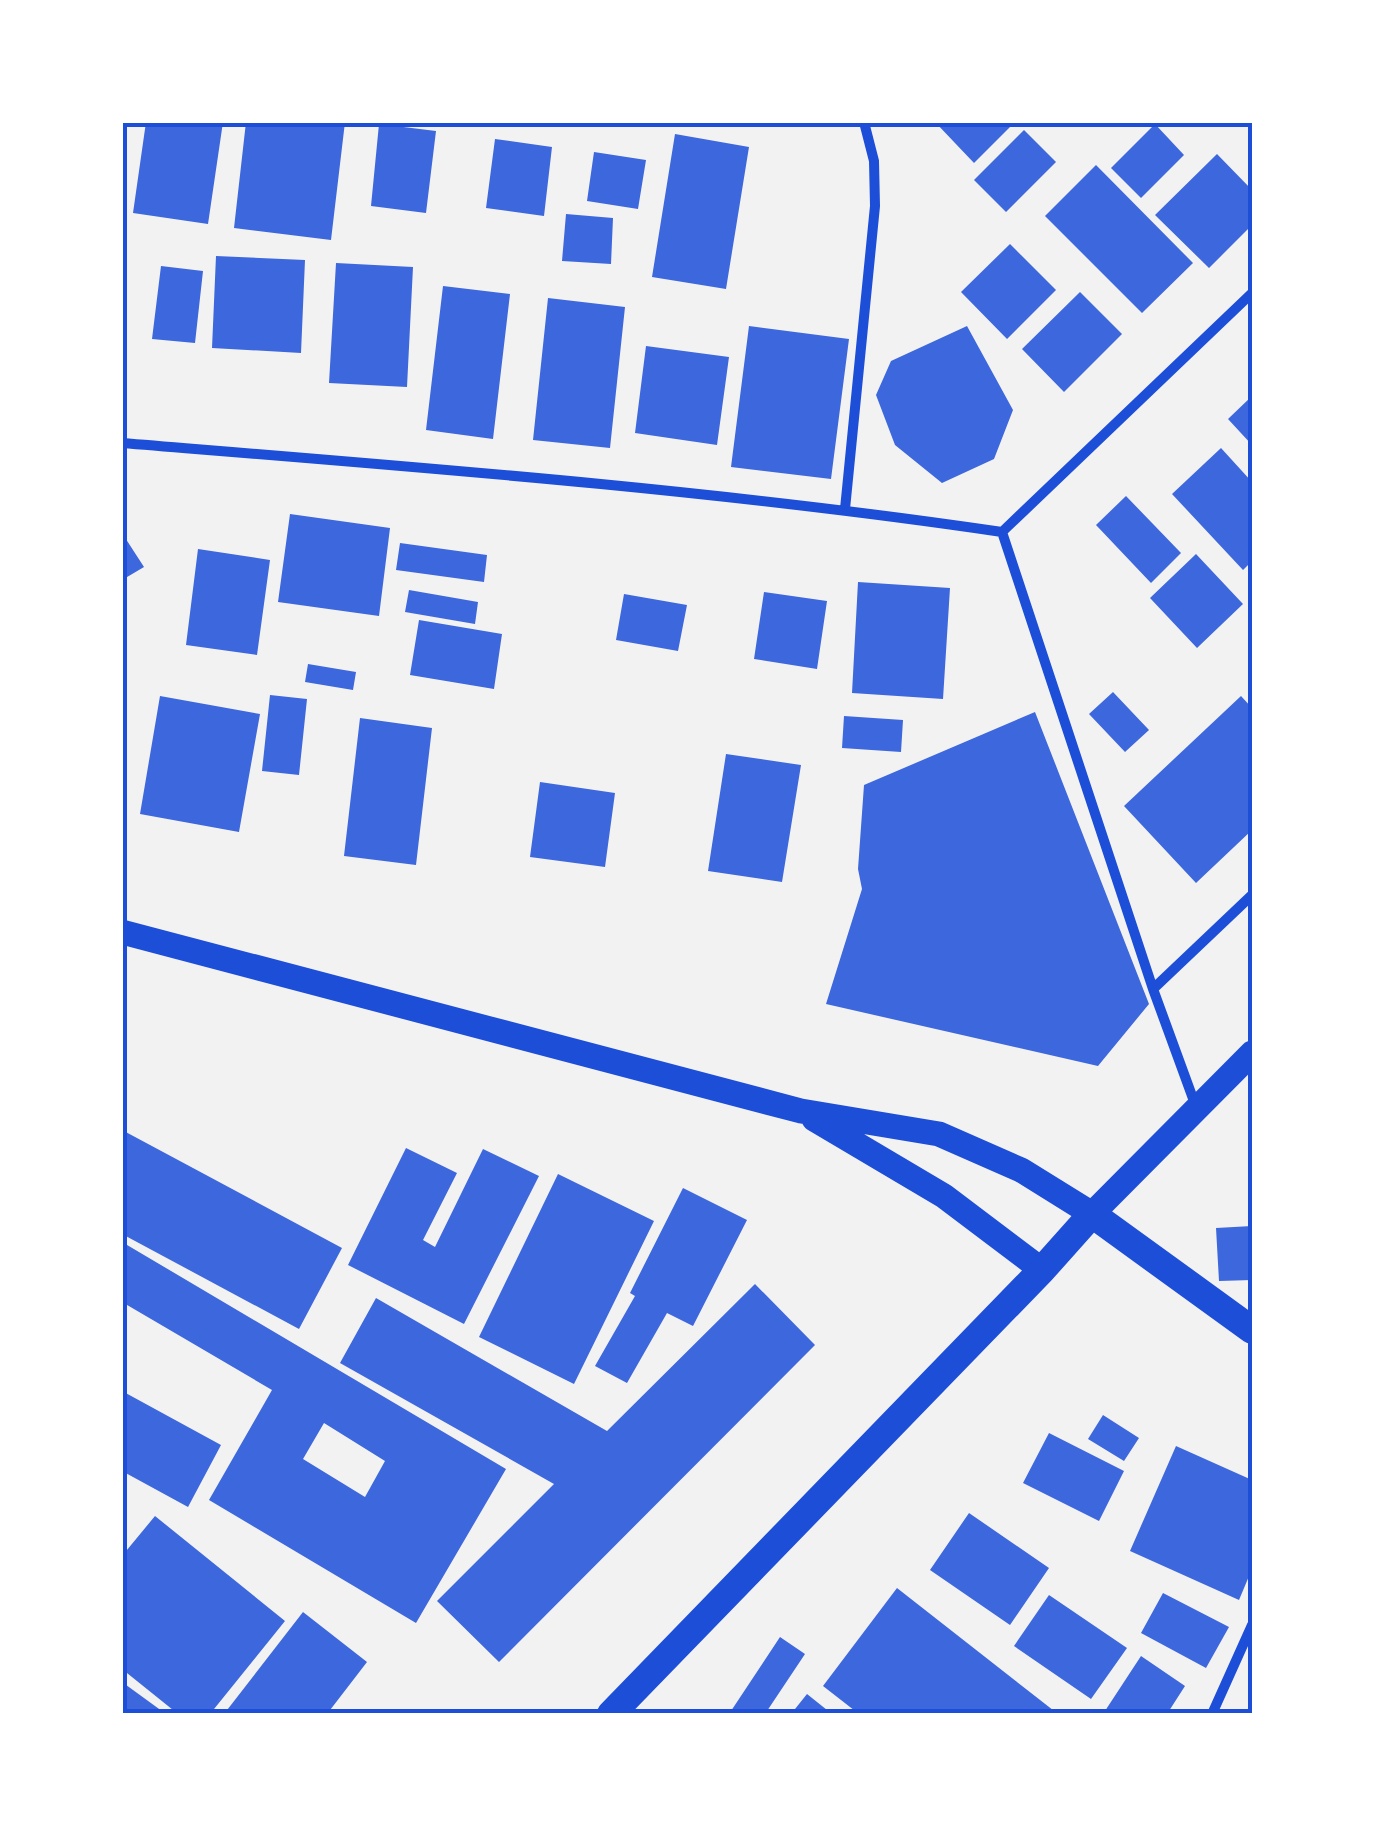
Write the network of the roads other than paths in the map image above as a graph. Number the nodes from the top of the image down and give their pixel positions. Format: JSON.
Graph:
{"nodes":[{"id":1,"x":864,"y":122,"type":"edge"},
{"id":2,"x":1252,"y":293,"type":"edge"},
{"id":3,"x":122,"y":444,"type":"edge"},
{"id":4,"x":846,"y":509,"type":"junction"},
{"id":5,"x":1002,"y":532,"type":"junction"},
{"id":6,"x":1252,"y":895,"type":"edge"},
{"id":7,"x":122,"y":932,"type":"edge"},
{"id":8,"x":1152,"y":989,"type":"junction"},
{"id":9,"x":1252,"y":1054,"type":"edge"},
{"id":10,"x":1197,"y":1109,"type":"junction"},
{"id":11,"x":801,"y":1112,"type":"junction"},
{"id":12,"x":1092,"y":1214,"type":"junction"},
{"id":13,"x":1042,"y":1270,"type":"junction"},
{"id":14,"x":1252,"y":1330,"type":"edge"},
{"id":15,"x":1252,"y":1625,"type":"edge"},
{"id":16,"x":611,"y":1714,"type":"edge"},
{"id":17,"x":1212,"y":1714,"type":"edge"}],
"edges":[{"from":1,"to":4,"type":"street"},
{"from":2,"to":5,"type":"street"},
{"from":3,"to":4,"type":"street"},
{"from":4,"to":5,"type":"street"},
{"from":5,"to":8,"type":"street"},
{"from":6,"to":8,"type":"street"},
{"from":7,"to":11,"type":"main road"},
{"from":8,"to":10,"type":"street"},
{"from":9,"to":10,"type":"main road"},
{"from":10,"to":12,"type":"main road"},
{"from":11,"to":12,"type":"main road"},
{"from":11,"to":13,"type":"main road"},
{"from":12,"to":13,"type":"highway"},
{"from":12,"to":14,"type":"highway"},
{"from":13,"to":16,"type":"highway"},
{"from":15,"to":17,"type":"street"}]}
